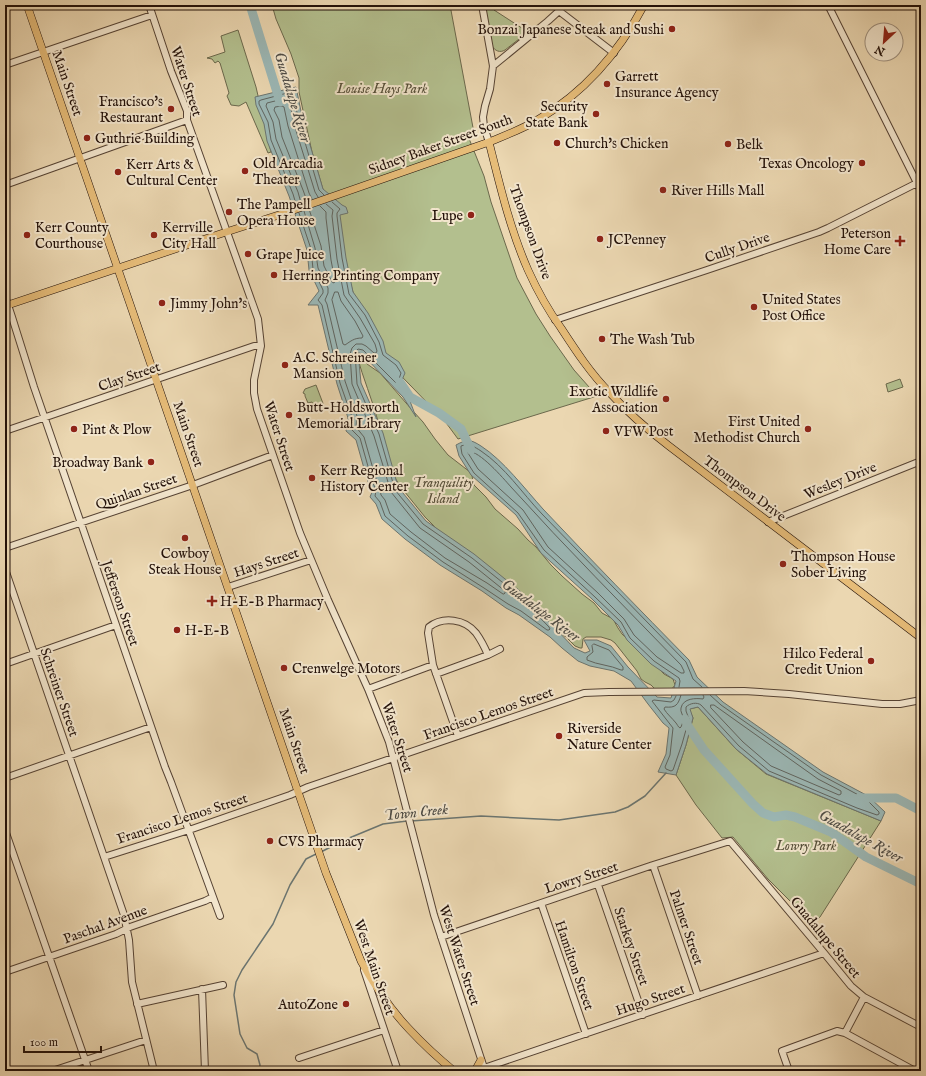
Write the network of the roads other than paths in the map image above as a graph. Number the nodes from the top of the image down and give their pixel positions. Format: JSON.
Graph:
{"nodes":[{"id":1,"x":27,"y":5,"type":"edge"},
{"id":2,"x":149,"y":5,"type":"edge"},
{"id":3,"x":482,"y":5,"type":"edge"},
{"id":4,"x":564,"y":5,"type":"edge"},
{"id":5,"x":644,"y":5,"type":"edge"},
{"id":6,"x":828,"y":5,"type":"edge"},
{"id":7,"x":559,"y":11,"type":"junction"},
{"id":8,"x":152,"y":15,"type":"junction"},
{"id":9,"x":44,"y":52,"type":"junction"},
{"id":10,"x":491,"y":52,"type":"junction"},
{"id":11,"x":614,"y":54,"type":"junction"},
{"id":12,"x":504,"y":57,"type":"junction"},
{"id":13,"x":5,"y":65,"type":"edge"},
{"id":14,"x":493,"y":66,"type":"junction"},
{"id":15,"x":188,"y":120,"type":"junction"},
{"id":16,"x":489,"y":142,"type":"junction"},
{"id":17,"x":80,"y":158,"type":"junction"},
{"id":18,"x":919,"y":182,"type":"edge"},
{"id":19,"x":5,"y":185,"type":"edge"},
{"id":20,"x":921,"y":191,"type":"edge"},
{"id":21,"x":227,"y":232,"type":"junction"},
{"id":22,"x":118,"y":268,"type":"junction"},
{"id":23,"x":5,"y":296,"type":"edge"},
{"id":24,"x":7,"y":306,"type":"edge"},
{"id":25,"x":555,"y":320,"type":"junction"},
{"id":26,"x":261,"y":346,"type":"junction"},
{"id":27,"x":156,"y":379,"type":"junction"},
{"id":28,"x":44,"y":418,"type":"junction"},
{"id":29,"x":5,"y":431,"type":"edge"},
{"id":30,"x":273,"y":455,"type":"junction"},
{"id":31,"x":921,"y":461,"type":"edge"},
{"id":32,"x":193,"y":484,"type":"junction"},
{"id":33,"x":768,"y":522,"type":"junction"},
{"id":34,"x":80,"y":523,"type":"junction"},
{"id":35,"x":5,"y":548,"type":"edge"},
{"id":36,"x":311,"y":560,"type":"junction"},
{"id":37,"x":5,"y":569,"type":"edge"},
{"id":38,"x":228,"y":587,"type":"junction"},
{"id":39,"x":116,"y":625,"type":"junction"},
{"id":40,"x":921,"y":638,"type":"edge"},
{"id":41,"x":500,"y":648,"type":"dead end"},
{"id":42,"x":34,"y":654,"type":"junction"},
{"id":43,"x":488,"y":655,"type":"junction"},
{"id":44,"x":5,"y":664,"type":"edge"},
{"id":45,"x":433,"y":665,"type":"junction"},
{"id":46,"x":436,"y":674,"type":"junction"},
{"id":47,"x":368,"y":689,"type":"junction"},
{"id":48,"x":921,"y":700,"type":"edge"},
{"id":49,"x":151,"y":727,"type":"junction"},
{"id":50,"x":458,"y":736,"type":"junction"},
{"id":51,"x":69,"y":756,"type":"junction"},
{"id":52,"x":394,"y":758,"type":"junction"},
{"id":53,"x":5,"y":778,"type":"edge"},
{"id":54,"x":298,"y":791,"type":"junction"},
{"id":55,"x":5,"y":830,"type":"edge"},
{"id":56,"x":189,"y":830,"type":"junction"},
{"id":57,"x":730,"y":841,"type":"joint"},
{"id":58,"x":416,"y":845,"type":"joint"},
{"id":59,"x":104,"y":857,"type":"junction"},
{"id":60,"x":653,"y":865,"type":"junction"},
{"id":61,"x":326,"y":872,"type":"joint"},
{"id":62,"x":598,"y":885,"type":"junction"},
{"id":63,"x":213,"y":897,"type":"junction"},
{"id":64,"x":541,"y":903,"type":"junction"},
{"id":65,"x":220,"y":916,"type":"dead end"},
{"id":66,"x":128,"y":929,"type":"junction"},
{"id":67,"x":441,"y":937,"type":"junction"},
{"id":68,"x":824,"y":953,"type":"junction"},
{"id":69,"x":49,"y":957,"type":"junction"},
{"id":70,"x":361,"y":961,"type":"junction"},
{"id":71,"x":5,"y":972,"type":"edge"},
{"id":72,"x":223,"y":985,"type":"dead end"},
{"id":73,"x":202,"y":989,"type":"junction"},
{"id":74,"x":698,"y":996,"type":"junction"},
{"id":75,"x":864,"y":997,"type":"junction"},
{"id":76,"x":137,"y":1004,"type":"junction"},
{"id":77,"x":643,"y":1015,"type":"junction"},
{"id":78,"x":921,"y":1027,"type":"edge"},
{"id":79,"x":384,"y":1030,"type":"junction"},
{"id":80,"x":845,"y":1033,"type":"junction"},
{"id":81,"x":586,"y":1034,"type":"junction"},
{"id":82,"x":146,"y":1040,"type":"junction"},
{"id":83,"x":299,"y":1058,"type":"dead end"},
{"id":84,"x":86,"y":1059,"type":"junction"},
{"id":85,"x":481,"y":1060,"type":"junction"},
{"id":86,"x":485,"y":1070,"type":"edge"},
{"id":87,"x":52,"y":1071,"type":"edge"},
{"id":88,"x":89,"y":1071,"type":"edge"},
{"id":89,"x":154,"y":1071,"type":"edge"},
{"id":90,"x":205,"y":1071,"type":"edge"},
{"id":91,"x":398,"y":1071,"type":"edge"},
{"id":92,"x":454,"y":1071,"type":"edge"},
{"id":93,"x":471,"y":1071,"type":"edge"},
{"id":94,"x":789,"y":1071,"type":"edge"},
{"id":95,"x":915,"y":1071,"type":"edge"}],
"edges":[{"from":1,"to":9,"type":"main road","name":"Main Street"},
{"from":2,"to":8,"type":"street","name":"Water Street"},
{"from":3,"to":10,"type":"street"},
{"from":4,"to":7,"type":"street"},
{"from":5,"to":11,"type":"main road","name":"Sidney Baker Street South"},
{"from":6,"to":18,"type":"street"},
{"from":7,"to":11,"type":"street"},
{"from":7,"to":12,"type":"street"},
{"from":8,"to":9,"type":"street"},
{"from":8,"to":15,"type":"street","name":"Water Street"},
{"from":9,"to":13,"type":"street"},
{"from":9,"to":17,"type":"main road","name":"Main Street"},
{"from":10,"to":12,"type":"street"},
{"from":10,"to":14,"type":"street"},
{"from":11,"to":16,"type":"main road","name":"Sidney Baker Street South"},
{"from":12,"to":14,"type":"street"},
{"from":14,"to":16,"type":"street"},
{"from":15,"to":17,"type":"street"},
{"from":15,"to":21,"type":"street","name":"Water Street"},
{"from":16,"to":21,"type":"main road","name":"Sidney Baker Street South"},
{"from":16,"to":25,"type":"main road","name":"Thompson Drive"},
{"from":17,"to":19,"type":"street"},
{"from":17,"to":22,"type":"main road","name":"Main Street"},
{"from":18,"to":20,"type":"street"},
{"from":18,"to":25,"type":"street","name":"Cully Drive"},
{"from":21,"to":22,"type":"main road","name":"Sidney Baker Street South"},
{"from":21,"to":26,"type":"street","name":"Water Street"},
{"from":22,"to":24,"type":"main road","name":"Sidney Baker Street South"},
{"from":22,"to":27,"type":"main road","name":"Main Street"},
{"from":23,"to":24,"type":"street","name":"Jefferson Street"},
{"from":24,"to":28,"type":"street","name":"Jefferson Street"},
{"from":25,"to":33,"type":"main road","name":"Thompson Drive"},
{"from":26,"to":27,"type":"street","name":"Clay Street"},
{"from":26,"to":30,"type":"street","name":"Water Street"},
{"from":27,"to":28,"type":"street","name":"Clay Street"},
{"from":27,"to":32,"type":"main road","name":"Main Street"},
{"from":28,"to":29,"type":"street","name":"Clay Street"},
{"from":28,"to":34,"type":"street","name":"Jefferson Street"},
{"from":30,"to":32,"type":"street","name":"Quinlan Street"},
{"from":30,"to":36,"type":"street","name":"Water Street"},
{"from":31,"to":33,"type":"street","name":"Wesley Drive"},
{"from":32,"to":34,"type":"street","name":"Quinlan Street"},
{"from":32,"to":38,"type":"main road","name":"Main Street"},
{"from":33,"to":40,"type":"main road","name":"Thompson Drive"},
{"from":34,"to":35,"type":"street","name":"Quinlan Street"},
{"from":34,"to":39,"type":"street","name":"Jefferson Street"},
{"from":36,"to":38,"type":"street","name":"Hays Street"},
{"from":36,"to":47,"type":"street","name":"Water Street"},
{"from":37,"to":42,"type":"street","name":"Schreiner Street"},
{"from":38,"to":54,"type":"main road","name":"Main Street"},
{"from":39,"to":42,"type":"street"},
{"from":39,"to":49,"type":"street","name":"Jefferson Street"},
{"from":41,"to":43,"type":"street"},
{"from":42,"to":44,"type":"street"},
{"from":42,"to":51,"type":"street","name":"Schreiner Street"},
{"from":43,"to":45,"type":"street"},
{"from":43,"to":46,"type":"street"},
{"from":45,"to":46,"type":"street"},
{"from":45,"to":47,"type":"street"},
{"from":46,"to":50,"type":"street"},
{"from":47,"to":52,"type":"street","name":"Water Street"},
{"from":48,"to":50,"type":"street","name":"Francisco Lemos Street"},
{"from":49,"to":51,"type":"street"},
{"from":49,"to":56,"type":"street","name":"Jefferson Street"},
{"from":50,"to":52,"type":"street","name":"Francisco Lemos Street"},
{"from":51,"to":53,"type":"street"},
{"from":51,"to":59,"type":"street","name":"Schreiner Street"},
{"from":52,"to":54,"type":"street","name":"Francisco Lemos Street"},
{"from":52,"to":58,"type":"street","name":"Water Street"},
{"from":54,"to":56,"type":"street","name":"Francisco Lemos Street"},
{"from":54,"to":61,"type":"main road","name":"Main Street"},
{"from":55,"to":69,"type":"street"},
{"from":56,"to":59,"type":"street","name":"Francisco Lemos Street"},
{"from":56,"to":63,"type":"street","name":"Jefferson Street"},
{"from":57,"to":60,"type":"street","name":"Lowry Street"},
{"from":57,"to":68,"type":"street","name":"Guadalupe Street"},
{"from":58,"to":67,"type":"street","name":"West Water Street"},
{"from":59,"to":66,"type":"street","name":"Schreiner Street"},
{"from":60,"to":62,"type":"street","name":"Lowry Street"},
{"from":60,"to":74,"type":"street","name":"Palmer Street"},
{"from":61,"to":70,"type":"main road","name":"West Main Street"},
{"from":62,"to":64,"type":"street","name":"Lowry Street"},
{"from":62,"to":77,"type":"street","name":"Starkey Street"},
{"from":63,"to":65,"type":"street","name":"Jefferson Street"},
{"from":63,"to":66,"type":"street","name":"Paschal Avenue"},
{"from":64,"to":67,"type":"street","name":"Lowry Street"},
{"from":64,"to":81,"type":"street","name":"Hamilton Street"},
{"from":66,"to":69,"type":"street","name":"Paschal Avenue"},
{"from":66,"to":76,"type":"street","name":"Schreiner Street"},
{"from":67,"to":85,"type":"street","name":"West Water Street"},
{"from":68,"to":74,"type":"street","name":"Hugo Street"},
{"from":68,"to":75,"type":"street","name":"Guadalupe Street"},
{"from":69,"to":71,"type":"street","name":"Paschal Avenue"},
{"from":69,"to":84,"type":"street"},
{"from":70,"to":79,"type":"street","name":"West Main Street"},
{"from":70,"to":92,"type":"main road"},
{"from":72,"to":73,"type":"street"},
{"from":73,"to":76,"type":"street"},
{"from":73,"to":90,"type":"street"},
{"from":74,"to":77,"type":"street","name":"Hugo Street"},
{"from":75,"to":78,"type":"street","name":"Guadalupe Street"},
{"from":75,"to":80,"type":"street"},
{"from":76,"to":82,"type":"street","name":"Schreiner Street"},
{"from":77,"to":81,"type":"street","name":"Hugo Street"},
{"from":79,"to":83,"type":"street"},
{"from":79,"to":91,"type":"street","name":"West Main Street"},
{"from":80,"to":94,"type":"street"},
{"from":80,"to":95,"type":"street"},
{"from":81,"to":86,"type":"street","name":"Hugo Street"},
{"from":82,"to":84,"type":"street"},
{"from":82,"to":89,"type":"street","name":"Schreiner Street"},
{"from":84,"to":87,"type":"street"},
{"from":84,"to":88,"type":"street"},
{"from":85,"to":86,"type":"street","name":"West Water Street"},
{"from":85,"to":93,"type":"main road"}]}
